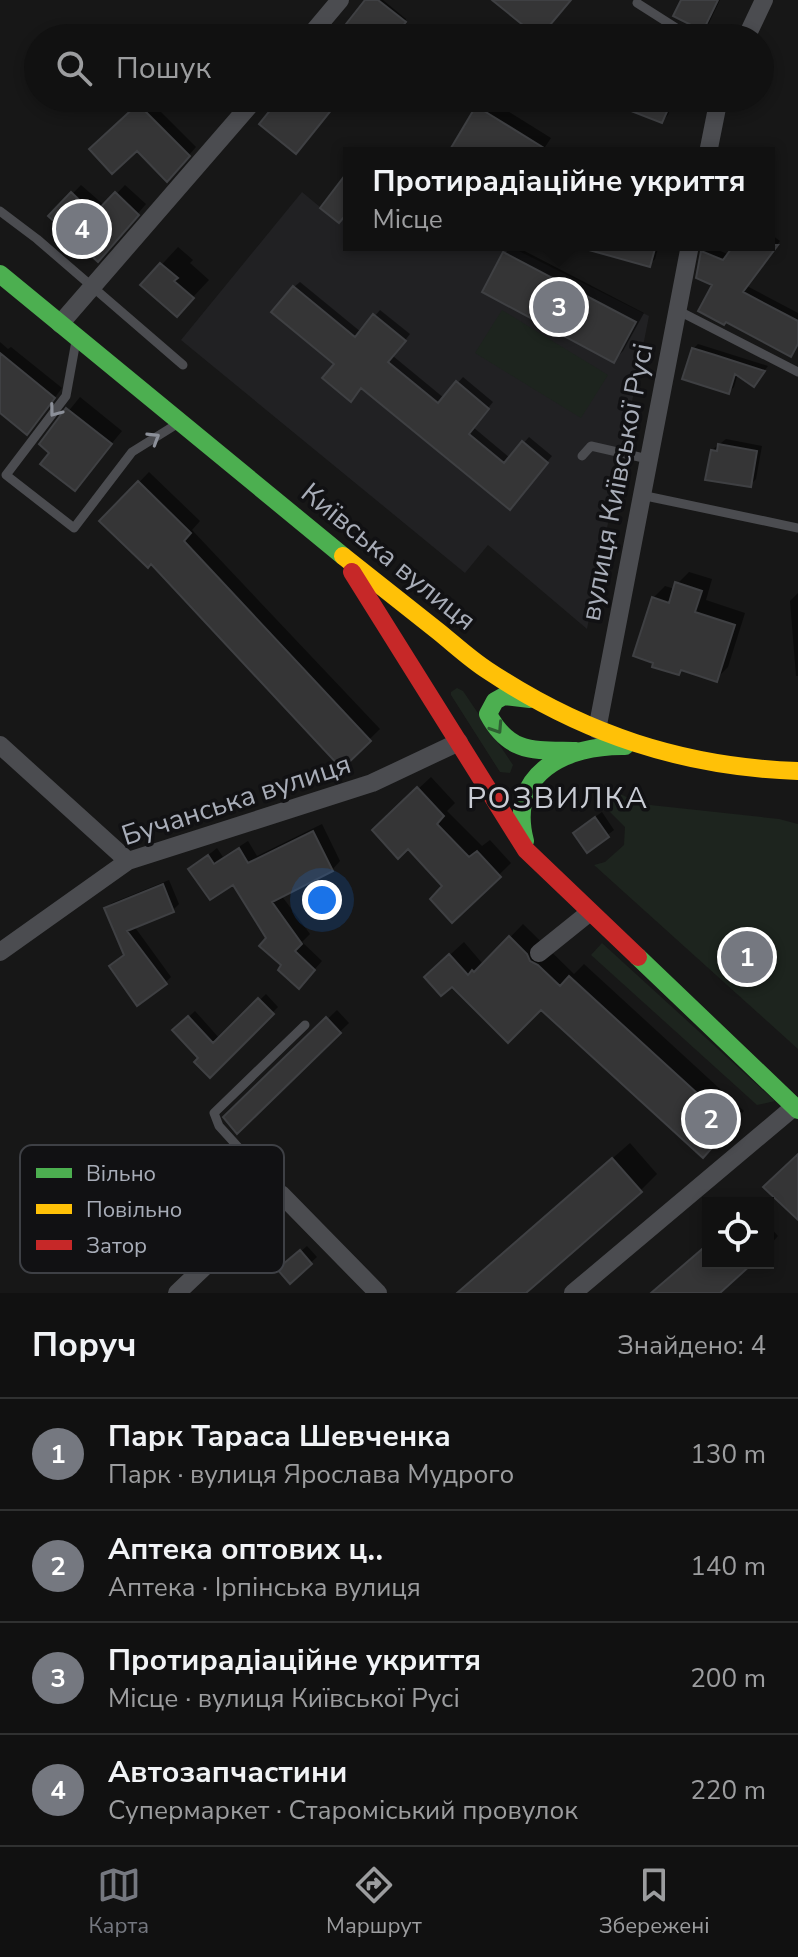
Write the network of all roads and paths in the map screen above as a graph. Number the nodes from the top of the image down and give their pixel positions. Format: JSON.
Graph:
{"nodes":[{"id":1,"x":340,"y":0,"type":"edge"},
{"id":2,"x":764,"y":0,"type":"edge"},
{"id":3,"x":637,"y":3,"type":"dead end"},
{"id":4,"x":320,"y":24,"type":"edge"},
{"id":5,"x":670,"y":24,"type":"edge"},
{"id":6,"x":753,"y":24,"type":"edge"},
{"id":7,"x":244,"y":112,"type":"edge"},
{"id":8,"x":716,"y":112,"type":"edge"},
{"id":9,"x":709,"y":147,"type":"edge"},
{"id":10,"x":0,"y":211,"type":"edge"},
{"id":11,"x":689,"y":251,"type":"edge"},
{"id":12,"x":0,"y":274,"type":"edge"},
{"id":13,"x":93,"y":288,"type":"junction"},
{"id":14,"x":677,"y":310,"type":"junction"},
{"id":15,"x":60,"y":324,"type":"junction"},
{"id":16,"x":76,"y":338,"type":"junction"},
{"id":17,"x":183,"y":365,"type":"dead end"},
{"id":18,"x":798,"y":372,"type":"edge"},
{"id":19,"x":179,"y":423,"type":"junction"},
{"id":20,"x":582,"y":456,"type":"dead end"},
{"id":21,"x":648,"y":459,"type":"junction"},
{"id":22,"x":641,"y":495,"type":"junction"},
{"id":23,"x":798,"y":528,"type":"edge"},
{"id":24,"x":341,"y":554,"type":"junction"},
{"id":25,"x":538,"y":702,"type":"junction"},
{"id":26,"x":597,"y":730,"type":"junction"},
{"id":27,"x":459,"y":742,"type":"junction"},
{"id":28,"x":0,"y":745,"type":"edge"},
{"id":29,"x":637,"y":747,"type":"junction"},
{"id":30,"x":577,"y":751,"type":"junction"},
{"id":31,"x":798,"y":771,"type":"edge"},
{"id":32,"x":526,"y":850,"type":"junction"},
{"id":33,"x":128,"y":861,"type":"junction"},
{"id":34,"x":590,"y":912,"type":"junction"},
{"id":35,"x":0,"y":952,"type":"edge"},
{"id":36,"x":539,"y":953,"type":"dead end"},
{"id":37,"x":305,"y":1025,"type":"dead end"},
{"id":38,"x":796,"y":1109,"type":"edge"},
{"id":39,"x":236,"y":1145,"type":"edge"},
{"id":40,"x":284,"y":1197,"type":"edge"},
{"id":41,"x":198,"y":1273,"type":"edge"},
{"id":42,"x":177,"y":1293,"type":"edge"},
{"id":43,"x":378,"y":1293,"type":"edge"},
{"id":44,"x":573,"y":1293,"type":"edge"}],
"edges":[{"from":1,"to":4,"type":"street"},
{"from":2,"to":6,"type":"street"},
{"from":3,"to":5,"type":"lane"},
{"from":7,"to":13,"type":"street"},
{"from":8,"to":9,"type":"street"},
{"from":10,"to":13,"type":"lane"},
{"from":11,"to":14,"type":"street","name":"вулиця Київської Русі"},
{"from":12,"to":15,"type":"main road","name":"Київська вулиця"},
{"from":13,"to":15,"type":"street"},
{"from":13,"to":17,"type":"lane"},
{"from":14,"to":18,"type":"lane"},
{"from":14,"to":21,"type":"street","name":"вулиця Київської Русі"},
{"from":15,"to":16,"type":"main road","name":"Київська вулиця"},
{"from":16,"to":19,"type":"main road","name":"Київська вулиця"},
{"from":16,"to":19,"type":"lane","one_way":true},
{"from":19,"to":24,"type":"main road","name":"Київська вулиця"},
{"from":20,"to":21,"type":"lane"},
{"from":21,"to":22,"type":"street","name":"вулиця Київської Русі"},
{"from":22,"to":23,"type":"lane"},
{"from":22,"to":26,"type":"street","name":"вулиця Київської Русі"},
{"from":24,"to":25,"type":"main road","name":"Київська вулиця"},
{"from":24,"to":27,"type":"main road"},
{"from":25,"to":26,"type":"main road","name":"Київська вулиця"},
{"from":25,"to":30,"type":"main road","one_way":true},
{"from":26,"to":29,"type":"main road","name":"Київська вулиця"},
{"from":27,"to":32,"type":"main road"},
{"from":27,"to":33,"type":"street","name":"Бучанська вулиця"},
{"from":28,"to":33,"type":"street"},
{"from":29,"to":30,"type":"main road"},
{"from":29,"to":31,"type":"main road","name":"Київська вулиця"},
{"from":30,"to":32,"type":"main road"},
{"from":32,"to":34,"type":"main road"},
{"from":33,"to":35,"type":"street","name":"Бучанська вулиця"},
{"from":34,"to":36,"type":"street"},
{"from":34,"to":38,"type":"main road"},
{"from":37,"to":39,"type":"lane"},
{"from":38,"to":44,"type":"street"},
{"from":40,"to":43,"type":"street"},
{"from":41,"to":42,"type":"street"}]}
